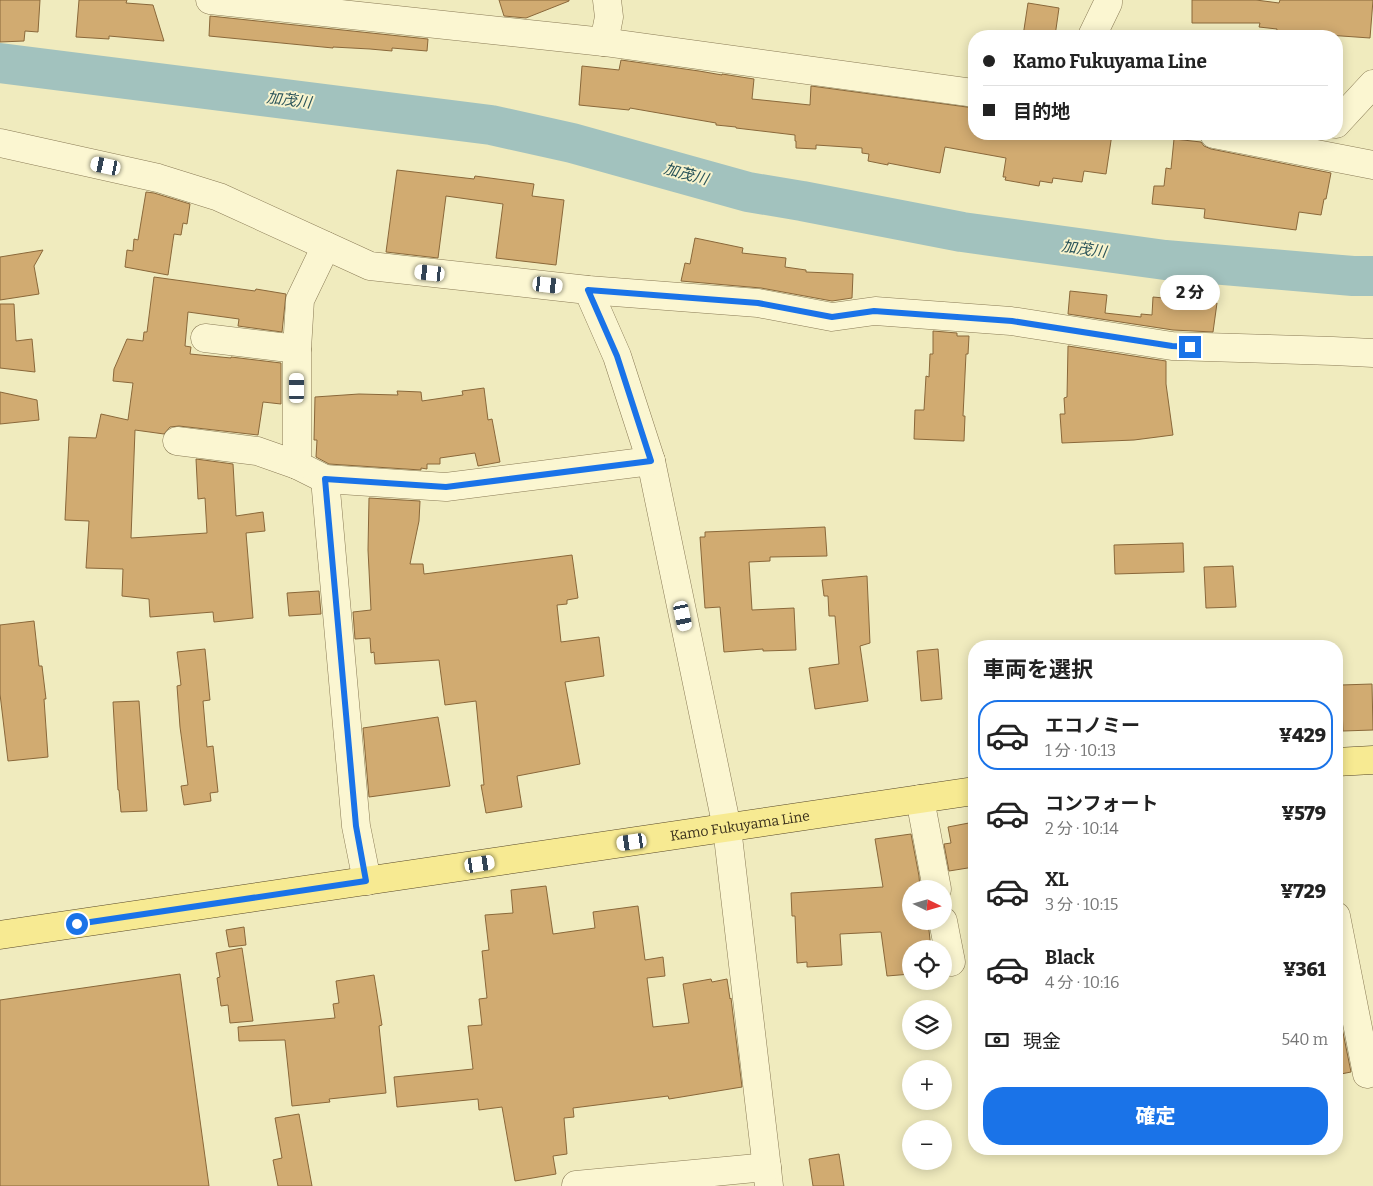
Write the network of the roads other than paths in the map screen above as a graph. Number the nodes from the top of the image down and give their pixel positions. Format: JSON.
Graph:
{"nodes":[{"id":1,"x":210,"y":0,"type":"edge"},
{"id":2,"x":607,"y":0,"type":"edge"},
{"id":3,"x":1108,"y":0,"type":"edge"},
{"id":4,"x":1095,"y":30,"type":"edge"},
{"id":5,"x":604,"y":42,"type":"junction"},
{"id":6,"x":1373,"y":84,"type":"edge"},
{"id":7,"x":968,"y":92,"type":"edge"},
{"id":8,"x":1343,"y":116,"type":"edge"},
{"id":9,"x":1286,"y":140,"type":"edge"},
{"id":10,"x":0,"y":143,"type":"edge"},
{"id":11,"x":1322,"y":143,"type":"edge"},
{"id":12,"x":1373,"y":165,"type":"edge"},
{"id":13,"x":326,"y":246,"type":"junction"},
{"id":14,"x":588,"y":290,"type":"junction"},
{"id":15,"x":205,"y":338,"type":"dead end"},
{"id":16,"x":297,"y":349,"type":"junction"},
{"id":17,"x":1373,"y":353,"type":"edge"},
{"id":18,"x":177,"y":441,"type":"dead end"},
{"id":19,"x":651,"y":461,"type":"junction"},
{"id":20,"x":297,"y":465,"type":"junction"},
{"id":21,"x":325,"y":479,"type":"junction"},
{"id":22,"x":1373,"y":760,"type":"edge"},
{"id":23,"x":1343,"y":762,"type":"edge"},
{"id":24,"x":968,"y":792,"type":"edge"},
{"id":25,"x":920,"y":799,"type":"junction"},
{"id":26,"x":727,"y":828,"type":"junction"},
{"id":27,"x":935,"y":880,"type":"edge"},
{"id":28,"x":366,"y":881,"type":"junction"},
{"id":29,"x":0,"y":935,"type":"edge"},
{"id":30,"x":1343,"y":952,"type":"edge"},
{"id":31,"x":1367,"y":1074,"type":"dead end"},
{"id":32,"x":768,"y":1176,"type":"edge"},
{"id":33,"x":576,"y":1185,"type":"edge"}],
"edges":[{"from":1,"to":5,"type":"street"},
{"from":2,"to":5,"type":"street"},
{"from":3,"to":4,"type":"street"},
{"from":5,"to":7,"type":"street"},
{"from":6,"to":8,"type":"street"},
{"from":9,"to":11,"type":"street"},
{"from":10,"to":13,"type":"street"},
{"from":11,"to":12,"type":"street"},
{"from":13,"to":14,"type":"street"},
{"from":13,"to":16,"type":"street"},
{"from":14,"to":17,"type":"street"},
{"from":14,"to":19,"type":"street"},
{"from":15,"to":16,"type":"street"},
{"from":16,"to":20,"type":"street"},
{"from":18,"to":20,"type":"street"},
{"from":19,"to":21,"type":"street"},
{"from":19,"to":26,"type":"street"},
{"from":20,"to":21,"type":"street"},
{"from":21,"to":28,"type":"street"},
{"from":22,"to":23,"type":"main road"},
{"from":24,"to":25,"type":"main road","name":"Kamo Fukuyama Line"},
{"from":25,"to":26,"type":"main road","name":"Kamo Fukuyama Line"},
{"from":25,"to":27,"type":"street"},
{"from":26,"to":28,"type":"main road","name":"Kamo Fukuyama Line"},
{"from":26,"to":32,"type":"street"},
{"from":28,"to":29,"type":"main road","name":"Kamo Fukuyama Line"},
{"from":30,"to":31,"type":"street"},
{"from":32,"to":33,"type":"street"}]}
